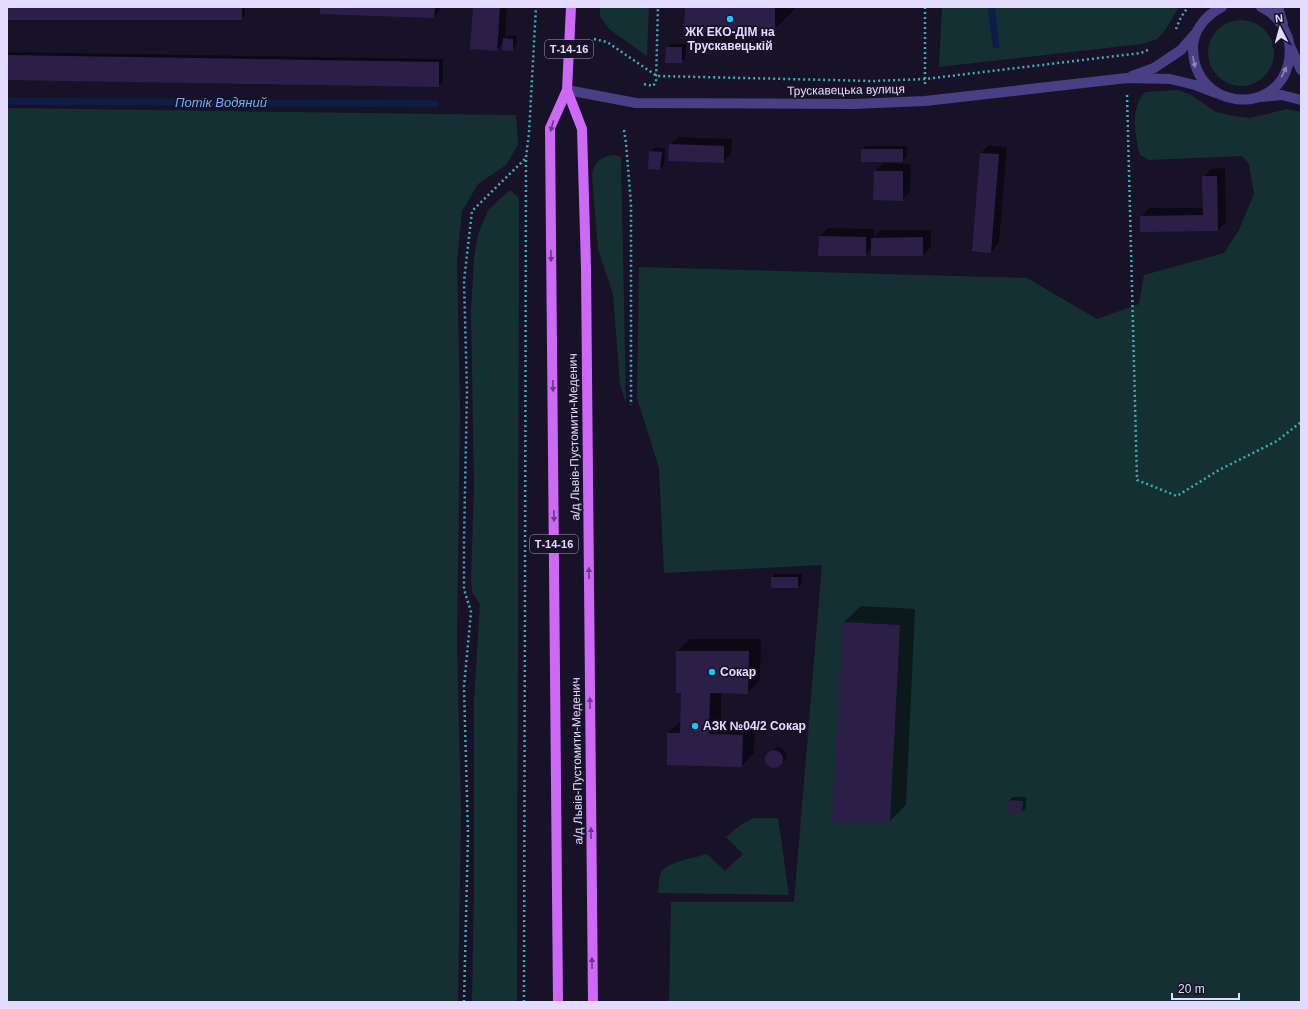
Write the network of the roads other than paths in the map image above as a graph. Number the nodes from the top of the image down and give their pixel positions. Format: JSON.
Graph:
{"nodes":[{"id":1,"x":571,"y":7,"type":"edge"},
{"id":2,"x":1222,"y":7,"type":"edge"},
{"id":3,"x":1260,"y":7,"type":"edge"},
{"id":4,"x":1278,"y":7,"type":"edge"},
{"id":5,"x":1285,"y":30,"type":"junction"},
{"id":6,"x":1196,"y":33,"type":"junction"},
{"id":7,"x":1289,"y":43,"type":"junction"},
{"id":8,"x":1301,"y":70,"type":"edge"},
{"id":9,"x":1127,"y":78,"type":"junction"},
{"id":10,"x":567,"y":90,"type":"junction"},
{"id":11,"x":1216,"y":93,"type":"junction"},
{"id":12,"x":1256,"y":98,"type":"junction"},
{"id":13,"x":1301,"y":100,"type":"edge"},
{"id":14,"x":558,"y":1002,"type":"edge"},
{"id":15,"x":593,"y":1002,"type":"edge"}],
"edges":[{"from":1,"to":10,"type":"main road","number":"Т-14-16"},
{"from":2,"to":6,"type":"street","name":"Трускавецька вулиця"},
{"from":3,"to":5,"type":"street"},
{"from":4,"to":5,"type":"street"},
{"from":5,"to":7,"type":"street"},
{"from":6,"to":9,"type":"street","name":"Трускавецька вулиця"},
{"from":6,"to":11,"type":"street","one_way":true},
{"from":7,"to":8,"type":"street"},
{"from":12,"to":7,"type":"street","one_way":true},
{"from":9,"to":10,"type":"street","name":"Трускавецька вулиця"},
{"from":9,"to":11,"type":"street","name":"Трускавецька вулиця"},
{"from":10,"to":14,"type":"main road","number":"Т-14-16","one_way":true},
{"from":15,"to":10,"type":"main road","name":"а/д Львів-Пустомити-Меденич","number":"Т-14-16","one_way":true},
{"from":11,"to":12,"type":"street","name":"Трускавецька вулиця"},
{"from":12,"to":13,"type":"street"}]}
